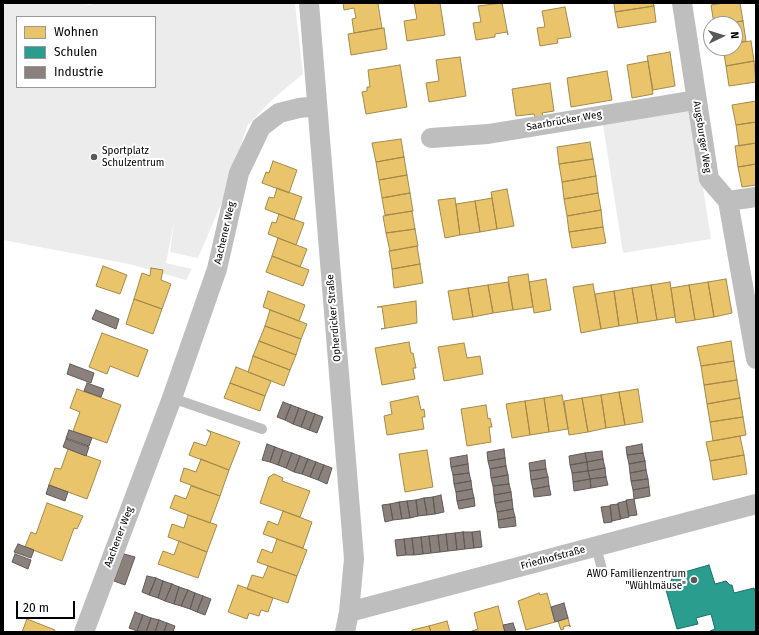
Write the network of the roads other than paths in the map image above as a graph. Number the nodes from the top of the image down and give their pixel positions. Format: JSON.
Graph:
{"nodes":[{"id":1,"x":309,"y":3,"type":"edge"},
{"id":2,"x":682,"y":3,"type":"edge"},
{"id":3,"x":696,"y":100,"type":"junction"},
{"id":4,"x":317,"y":106,"type":"junction"},
{"id":5,"x":431,"y":138,"type":"dead end"},
{"id":6,"x":756,"y":197,"type":"edge"},
{"id":7,"x":728,"y":201,"type":"junction"},
{"id":8,"x":756,"y":359,"type":"edge"},
{"id":9,"x":172,"y":398,"type":"junction"},
{"id":10,"x":262,"y":429,"type":"dead end"},
{"id":11,"x":756,"y":504,"type":"edge"},
{"id":12,"x":596,"y":547,"type":"junction"},
{"id":13,"x":603,"y":574,"type":"dead end"},
{"id":14,"x":350,"y":612,"type":"junction"},
{"id":15,"x":84,"y":632,"type":"edge"},
{"id":16,"x":345,"y":632,"type":"edge"}],
"edges":[{"from":1,"to":4,"type":"street","name":"Opherdicker Straße"},
{"from":2,"to":3,"type":"street","name":"Augsburger Weg"},
{"from":3,"to":5,"type":"street","name":"Saarbrücker Weg"},
{"from":3,"to":7,"type":"street","name":"Augsburger Weg"},
{"from":4,"to":9,"type":"street","name":"Aachener Weg"},
{"from":4,"to":14,"type":"street","name":"Opherdicker Straße"},
{"from":6,"to":7,"type":"street"},
{"from":7,"to":8,"type":"street"},
{"from":9,"to":10,"type":"lane"},
{"from":9,"to":15,"type":"street","name":"Aachener Weg"},
{"from":11,"to":12,"type":"street","name":"Friedhofstraße"},
{"from":12,"to":13,"type":"lane"},
{"from":12,"to":14,"type":"street","name":"Friedhofstraße"},
{"from":14,"to":16,"type":"street","name":"Opherdicker Straße"}]}
